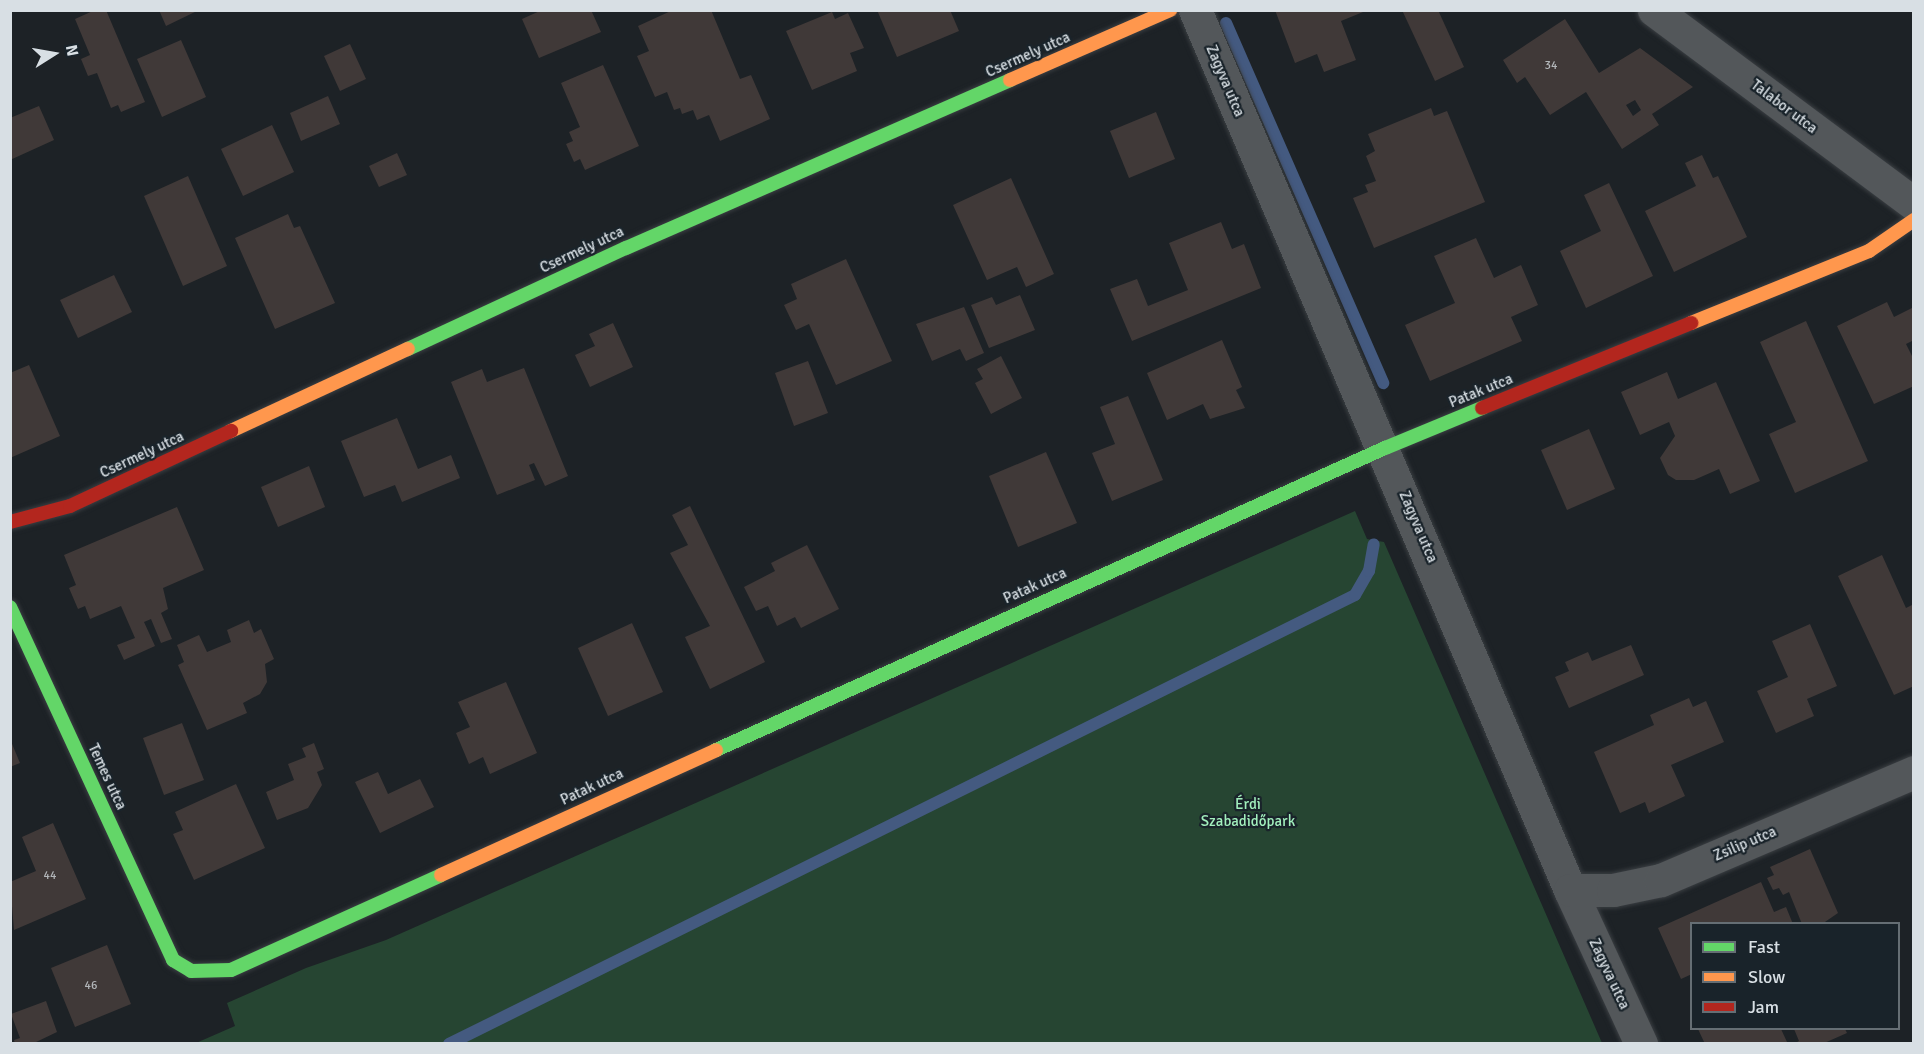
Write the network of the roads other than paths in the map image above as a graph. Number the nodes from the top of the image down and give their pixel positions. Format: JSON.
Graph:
{"nodes":[{"id":1,"x":1170,"y":10,"type":"edge"},
{"id":2,"x":1195,"y":10,"type":"edge"},
{"id":3,"x":1654,"y":10,"type":"edge"},
{"id":4,"x":1914,"y":204,"type":"edge"},
{"id":5,"x":1914,"y":220,"type":"edge"},
{"id":6,"x":1385,"y":448,"type":"junction"},
{"id":7,"x":10,"y":522,"type":"edge"},
{"id":8,"x":10,"y":607,"type":"edge"},
{"id":9,"x":1914,"y":772,"type":"edge"},
{"id":10,"x":1570,"y":890,"type":"junction"},
{"id":11,"x":173,"y":960,"type":"joint"},
{"id":12,"x":1641,"y":1044,"type":"edge"}],
"edges":[{"from":1,"to":7,"type":"street","name":"Csermely utca"},
{"from":2,"to":6,"type":"street","name":"Zagyva utca"},
{"from":3,"to":4,"type":"street","name":"Talabor utca"},
{"from":5,"to":6,"type":"street","name":"Patak utca"},
{"from":6,"to":10,"type":"street","name":"Zagyva utca"},
{"from":6,"to":11,"type":"street","name":"Patak utca"},
{"from":8,"to":11,"type":"street","name":"Temes utca"},
{"from":9,"to":10,"type":"street","name":"Zsilip utca"},
{"from":10,"to":12,"type":"street","name":"Zagyva utca"}]}
